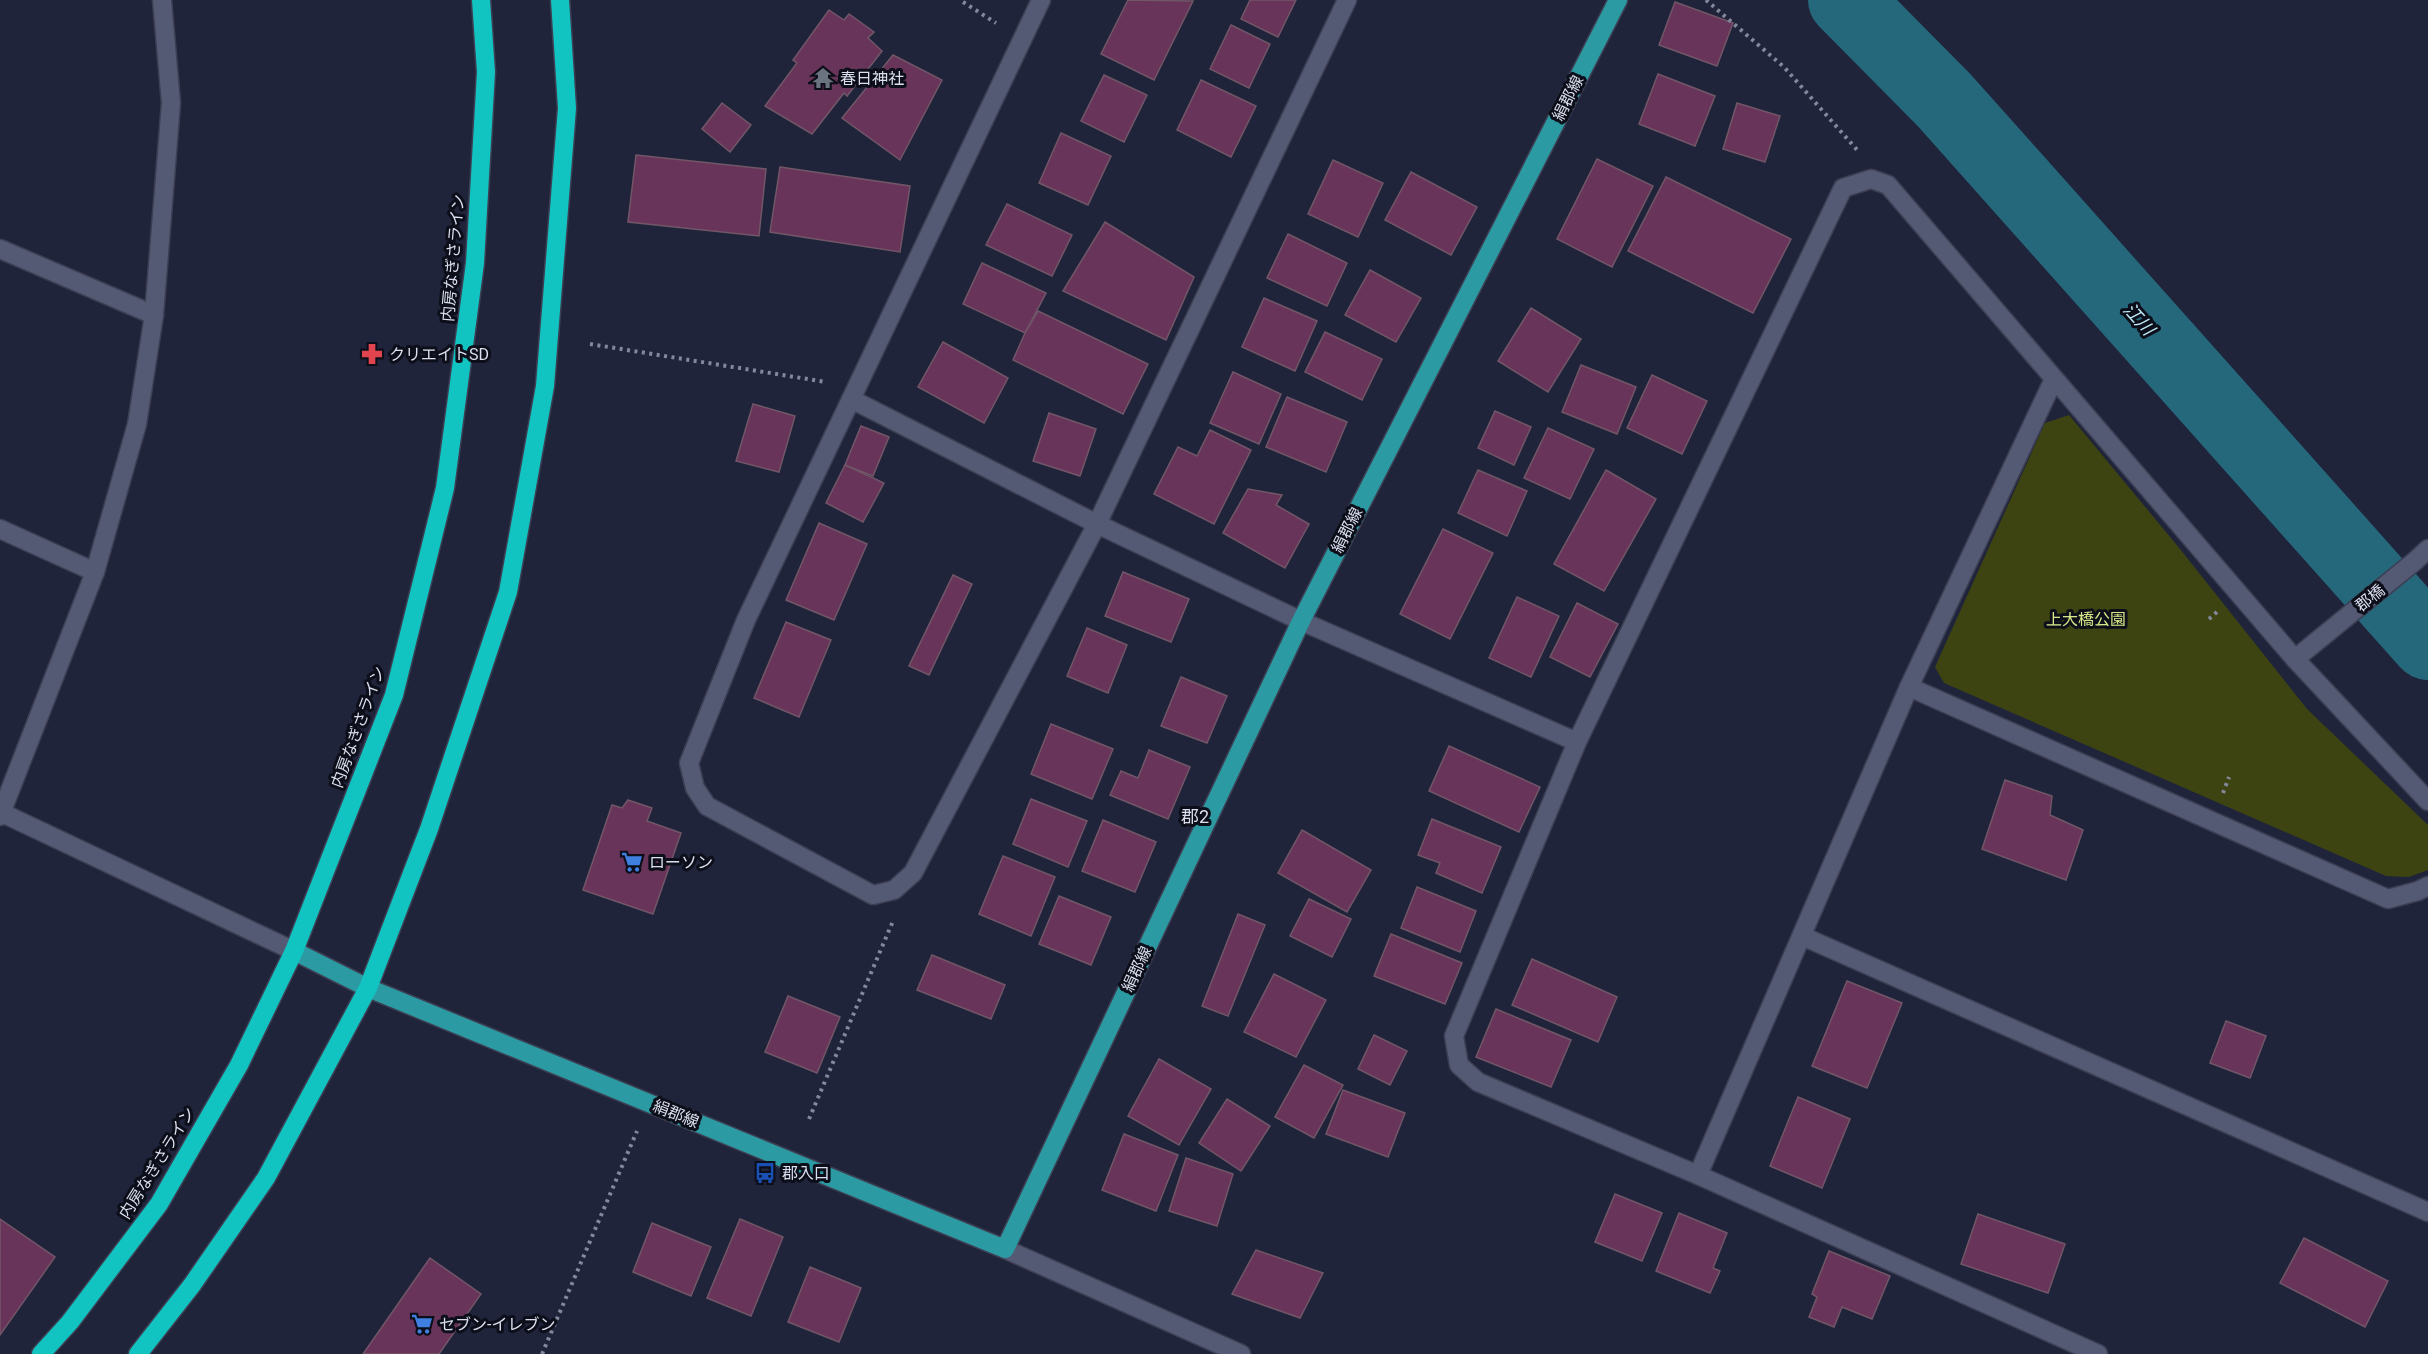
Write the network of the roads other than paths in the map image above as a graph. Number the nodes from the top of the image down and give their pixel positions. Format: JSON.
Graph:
{"nodes":[{"id":1,"x":162,"y":0,"type":"edge"},
{"id":2,"x":481,"y":0,"type":"edge"},
{"id":3,"x":560,"y":0,"type":"edge"},
{"id":4,"x":1041,"y":0,"type":"edge"},
{"id":5,"x":1347,"y":0,"type":"edge"},
{"id":6,"x":1618,"y":0,"type":"edge"},
{"id":7,"x":0,"y":249,"type":"edge"},
{"id":8,"x":154,"y":315,"type":"junction"},
{"id":9,"x":2054,"y":379,"type":"junction"},
{"id":10,"x":851,"y":399,"type":"junction"},
{"id":11,"x":1097,"y":524,"type":"junction"},
{"id":12,"x":0,"y":529,"type":"edge"},
{"id":13,"x":2422,"y":555,"type":"edge"},
{"id":14,"x":95,"y":572,"type":"junction"},
{"id":15,"x":1301,"y":621,"type":"junction"},
{"id":16,"x":2295,"y":659,"type":"junction"},
{"id":17,"x":1909,"y":687,"type":"junction"},
{"id":18,"x":1577,"y":742,"type":"junction"},
{"id":19,"x":2428,"y":801,"type":"edge"},
{"id":20,"x":1,"y":814,"type":"edge"},
{"id":21,"x":2428,"y":886,"type":"edge"},
{"id":22,"x":1802,"y":936,"type":"junction"},
{"id":23,"x":294,"y":951,"type":"junction"},
{"id":24,"x":368,"y":988,"type":"junction"},
{"id":25,"x":1698,"y":1175,"type":"junction"},
{"id":26,"x":2428,"y":1212,"type":"edge"},
{"id":27,"x":1005,"y":1249,"type":"junction"},
{"id":28,"x":41,"y":1354,"type":"edge"},
{"id":29,"x":138,"y":1354,"type":"edge"},
{"id":30,"x":1241,"y":1354,"type":"edge"},
{"id":31,"x":2098,"y":1354,"type":"edge"}],
"edges":[{"from":1,"to":8,"type":"street"},
{"from":2,"to":23,"type":"highway","name":"内房なぎさライン"},
{"from":3,"to":24,"type":"highway"},
{"from":4,"to":10,"type":"street"},
{"from":5,"to":11,"type":"street"},
{"from":6,"to":15,"type":"main road","name":"絹郡線"},
{"from":7,"to":8,"type":"street"},
{"from":8,"to":14,"type":"street"},
{"from":9,"to":16,"type":"street"},
{"from":9,"to":17,"type":"street"},
{"from":9,"to":18,"type":"street"},
{"from":10,"to":11,"type":"street"},
{"from":10,"to":11,"type":"street"},
{"from":11,"to":15,"type":"street"},
{"from":12,"to":14,"type":"street"},
{"from":13,"to":16,"type":"street","name":"郡橋"},
{"from":14,"to":20,"type":"street"},
{"from":15,"to":18,"type":"street"},
{"from":15,"to":27,"type":"main road","name":"絹郡線"},
{"from":16,"to":19,"type":"street"},
{"from":17,"to":21,"type":"street"},
{"from":17,"to":22,"type":"street"},
{"from":18,"to":25,"type":"street"},
{"from":20,"to":23,"type":"street"},
{"from":22,"to":25,"type":"street"},
{"from":22,"to":26,"type":"street"},
{"from":23,"to":24,"type":"main road","name":"絹郡線"},
{"from":23,"to":28,"type":"highway","name":"内房なぎさライン"},
{"from":24,"to":27,"type":"main road","name":"絹郡線"},
{"from":24,"to":29,"type":"highway"},
{"from":25,"to":31,"type":"street"},
{"from":27,"to":30,"type":"street"}]}
